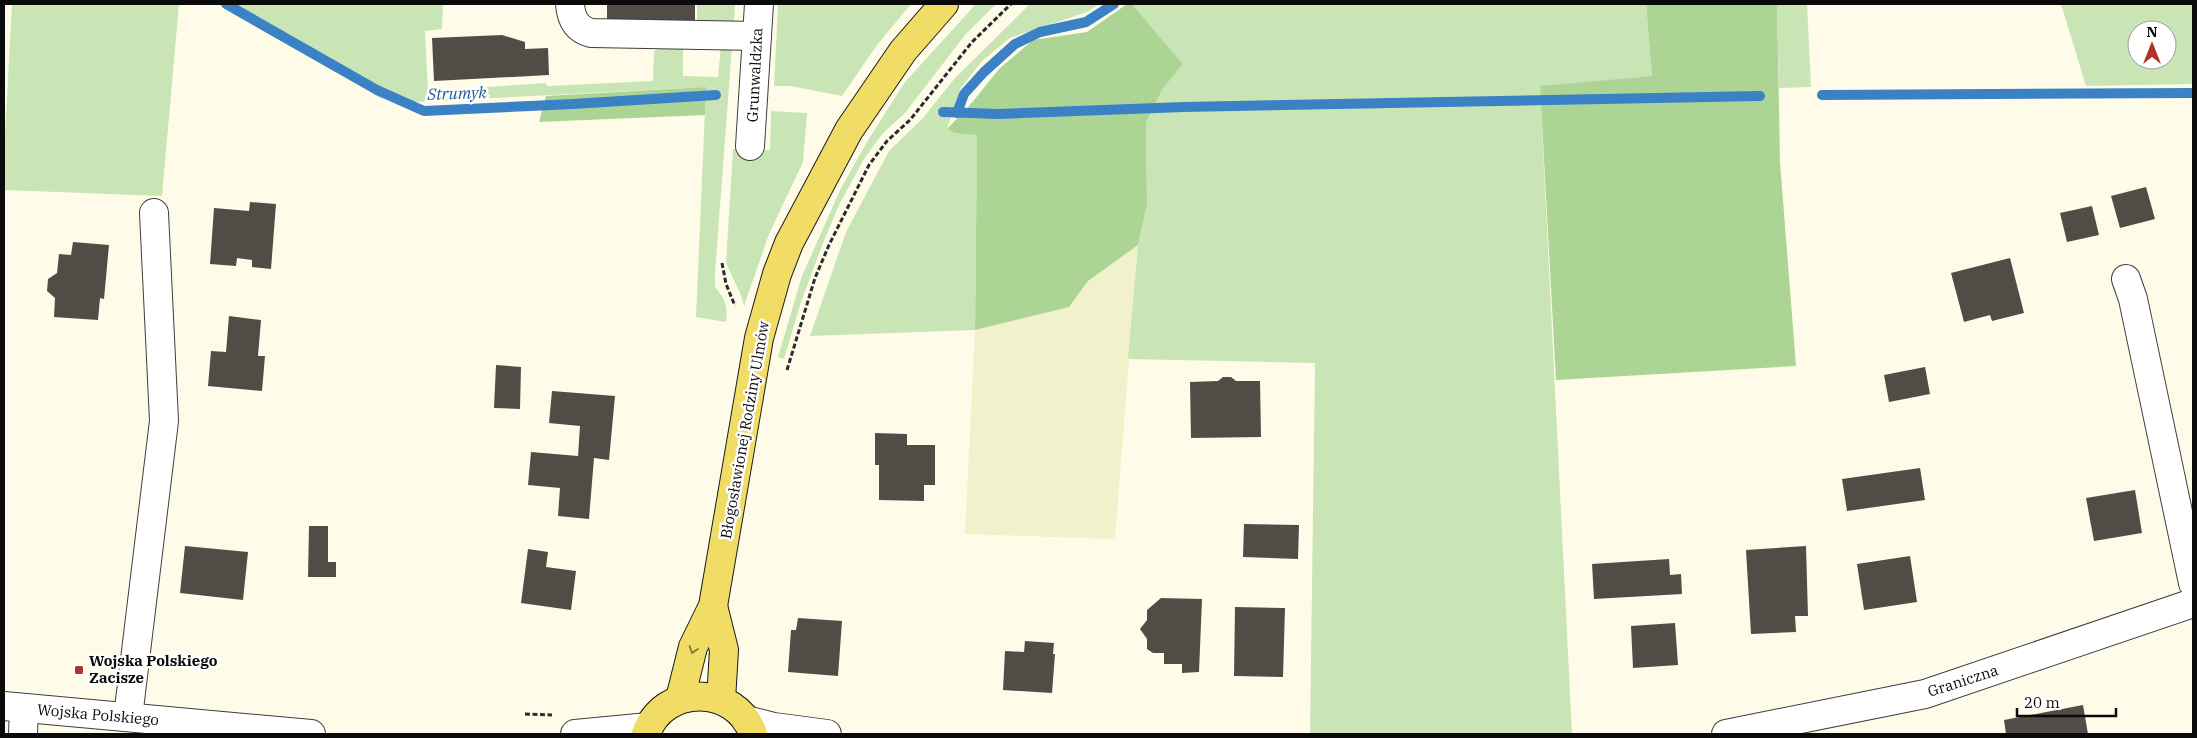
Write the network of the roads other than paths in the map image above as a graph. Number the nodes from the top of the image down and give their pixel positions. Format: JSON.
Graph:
{"nodes":[{"id":1,"x":570,"y":4,"type":"edge"},
{"id":2,"x":759,"y":4,"type":"edge"},
{"id":3,"x":944,"y":4,"type":"edge"},
{"id":4,"x":757,"y":36,"type":"junction"},
{"id":5,"x":750,"y":146,"type":"dead end"},
{"id":6,"x":154,"y":213,"type":"dead end"},
{"id":7,"x":2126,"y":279,"type":"dead end"},
{"id":8,"x":2193,"y":583,"type":"edge"},
{"id":9,"x":2193,"y":603,"type":"edge"},
{"id":10,"x":713,"y":606,"type":"junction"},
{"id":11,"x":680,"y":699,"type":"junction"},
{"id":12,"x":721,"y":700,"type":"junction"},
{"id":13,"x":17,"y":716,"type":"edge"},
{"id":14,"x":128,"y":718,"type":"junction"},
{"id":15,"x":568,"y":724,"type":"edge"},
{"id":16,"x":750,"y":727,"type":"edge"},
{"id":17,"x":212,"y":730,"type":"edge"},
{"id":18,"x":648,"y":731,"type":"edge"},
{"id":19,"x":312,"y":734,"type":"edge"},
{"id":20,"x":827,"y":734,"type":"edge"},
{"id":21,"x":1726,"y":734,"type":"edge"}],
"edges":[{"from":1,"to":4,"type":"street"},
{"from":2,"to":4,"type":"street","name":"Grunwaldzka"},
{"from":3,"to":10,"type":"main road","name":"Błogosławionej Rodziny Ulmów"},
{"from":4,"to":5,"type":"street","name":"Grunwaldzka"},
{"from":6,"to":14,"type":"street"},
{"from":7,"to":8,"type":"street"},
{"from":9,"to":21,"type":"street","name":"Graniczna"},
{"from":10,"to":11,"type":"main road","name":"Błogosławionej Rodziny Ulmów","one_way":true},
{"from":10,"to":12,"type":"main road","name":"Błogosławionej Rodziny Ulmów"},
{"from":11,"to":12,"type":"main road"},
{"from":11,"to":18,"type":"main road"},
{"from":12,"to":16,"type":"main road"},
{"from":13,"to":14,"type":"street","name":"Wojska Polskiego"},
{"from":14,"to":17,"type":"street","name":"Wojska Polskiego"},
{"from":15,"to":18,"type":"street"},
{"from":16,"to":20,"type":"street"},
{"from":17,"to":19,"type":"street","name":"Wojska Polskiego"}]}
